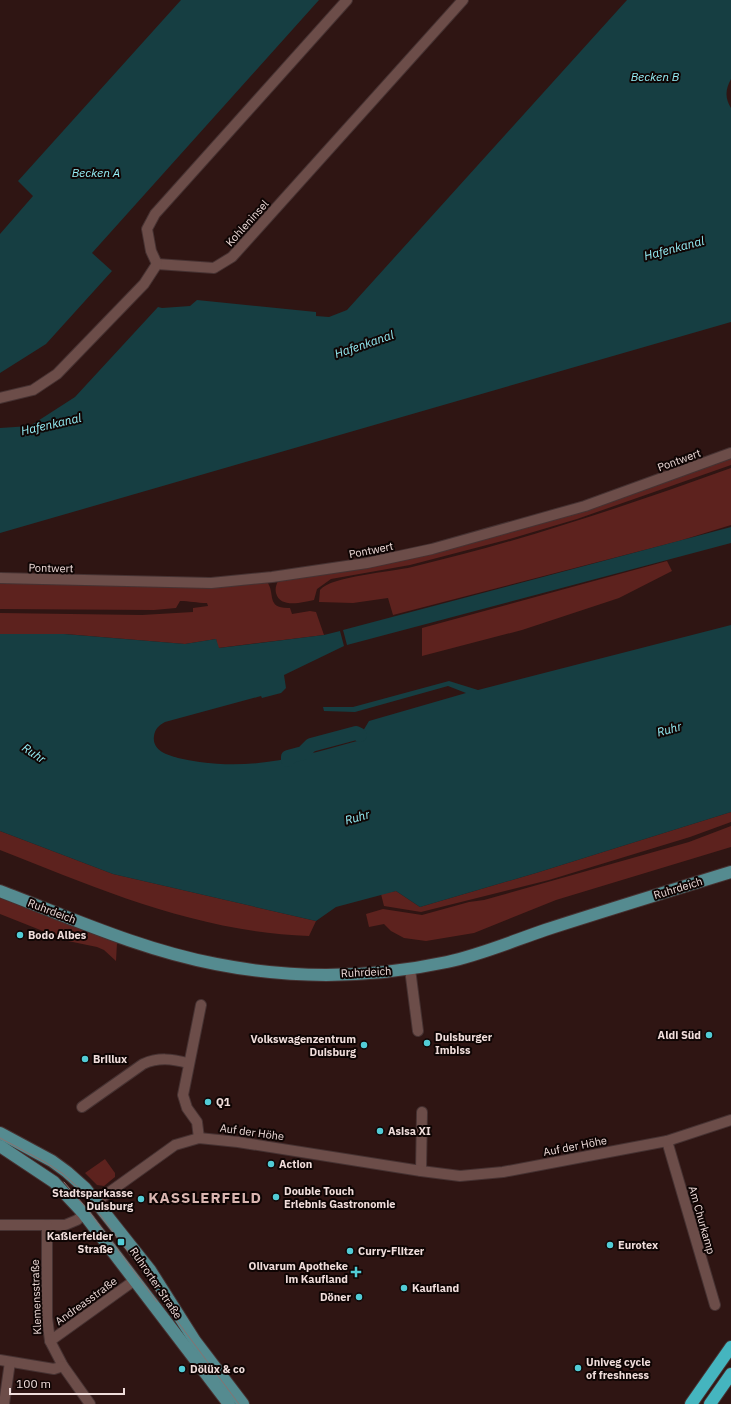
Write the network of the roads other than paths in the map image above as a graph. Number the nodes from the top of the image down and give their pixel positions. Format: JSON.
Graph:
{"nodes":[{"id":1,"x":347,"y":0,"type":"edge"},
{"id":2,"x":463,"y":0,"type":"edge"},
{"id":3,"x":157,"y":264,"type":"junction"},
{"id":4,"x":0,"y":398,"type":"edge"},
{"id":5,"x":731,"y":453,"type":"edge"},
{"id":6,"x":0,"y":578,"type":"edge"},
{"id":7,"x":731,"y":872,"type":"edge"},
{"id":8,"x":0,"y":891,"type":"edge"},
{"id":9,"x":410,"y":969,"type":"junction"},
{"id":10,"x":201,"y":1005,"type":"dead end"},
{"id":11,"x":418,"y":1031,"type":"dead end"},
{"id":12,"x":188,"y":1063,"type":"junction"},
{"id":13,"x":82,"y":1108,"type":"dead end"},
{"id":14,"x":422,"y":1112,"type":"dead end"},
{"id":15,"x":731,"y":1120,"type":"edge"},
{"id":16,"x":0,"y":1133,"type":"edge"},
{"id":17,"x":199,"y":1138,"type":"junction"},
{"id":18,"x":667,"y":1141,"type":"junction"},
{"id":19,"x":0,"y":1146,"type":"edge"},
{"id":20,"x":421,"y":1171,"type":"junction"},
{"id":21,"x":97,"y":1201,"type":"junction"},
{"id":22,"x":84,"y":1214,"type":"junction"},
{"id":23,"x":0,"y":1225,"type":"edge"},
{"id":24,"x":47,"y":1225,"type":"junction"},
{"id":25,"x":135,"y":1280,"type":"junction"},
{"id":26,"x":715,"y":1305,"type":"dead end"},
{"id":27,"x":50,"y":1341,"type":"junction"},
{"id":28,"x":731,"y":1347,"type":"edge"},
{"id":29,"x":5,"y":1361,"type":"edge"},
{"id":30,"x":63,"y":1366,"type":"junction"},
{"id":31,"x":731,"y":1374,"type":"edge"},
{"id":32,"x":4,"y":1404,"type":"edge"},
{"id":33,"x":90,"y":1404,"type":"edge"},
{"id":34,"x":229,"y":1404,"type":"edge"},
{"id":35,"x":243,"y":1404,"type":"edge"},
{"id":36,"x":691,"y":1404,"type":"edge"},
{"id":37,"x":710,"y":1404,"type":"edge"}],
"edges":[{"from":1,"to":3,"type":"street"},
{"from":2,"to":3,"type":"street","name":"Kohleninsel"},
{"from":3,"to":4,"type":"street"},
{"from":5,"to":6,"type":"street","name":"Pontwert"},
{"from":7,"to":9,"type":"main road","name":"Ruhrdeich"},
{"from":8,"to":9,"type":"main road","name":"Ruhrdeich"},
{"from":9,"to":11,"type":"street"},
{"from":10,"to":12,"type":"street"},
{"from":12,"to":13,"type":"street"},
{"from":12,"to":17,"type":"street"},
{"from":14,"to":20,"type":"street"},
{"from":15,"to":18,"type":"street","name":"Auf der Höhe"},
{"from":16,"to":21,"type":"main road","name":"Ruhrorter Straße"},
{"from":17,"to":20,"type":"street","name":"Auf der Höhe"},
{"from":17,"to":21,"type":"street","name":"Auf der Höhe"},
{"from":18,"to":20,"type":"street","name":"Auf der Höhe"},
{"from":18,"to":26,"type":"street","name":"Am Churkamp"},
{"from":19,"to":22,"type":"main road","name":"Ruhrorter Straße"},
{"from":21,"to":22,"type":"main road"},
{"from":21,"to":35,"type":"main road","name":"Ruhrorter Straße"},
{"from":22,"to":24,"type":"street"},
{"from":22,"to":25,"type":"main road","name":"Ruhrorter Straße"},
{"from":23,"to":24,"type":"street"},
{"from":24,"to":27,"type":"street","name":"Klemensstraße"},
{"from":25,"to":27,"type":"street","name":"Andreasstraße"},
{"from":25,"to":34,"type":"main road","name":"Ruhrorter Straße"},
{"from":27,"to":30,"type":"street","name":"Klemensstraße"},
{"from":28,"to":36,"type":"highway"},
{"from":29,"to":30,"type":"street"},
{"from":29,"to":32,"type":"street"},
{"from":30,"to":33,"type":"street","name":"Klemensstraße"},
{"from":31,"to":37,"type":"highway"}]}
